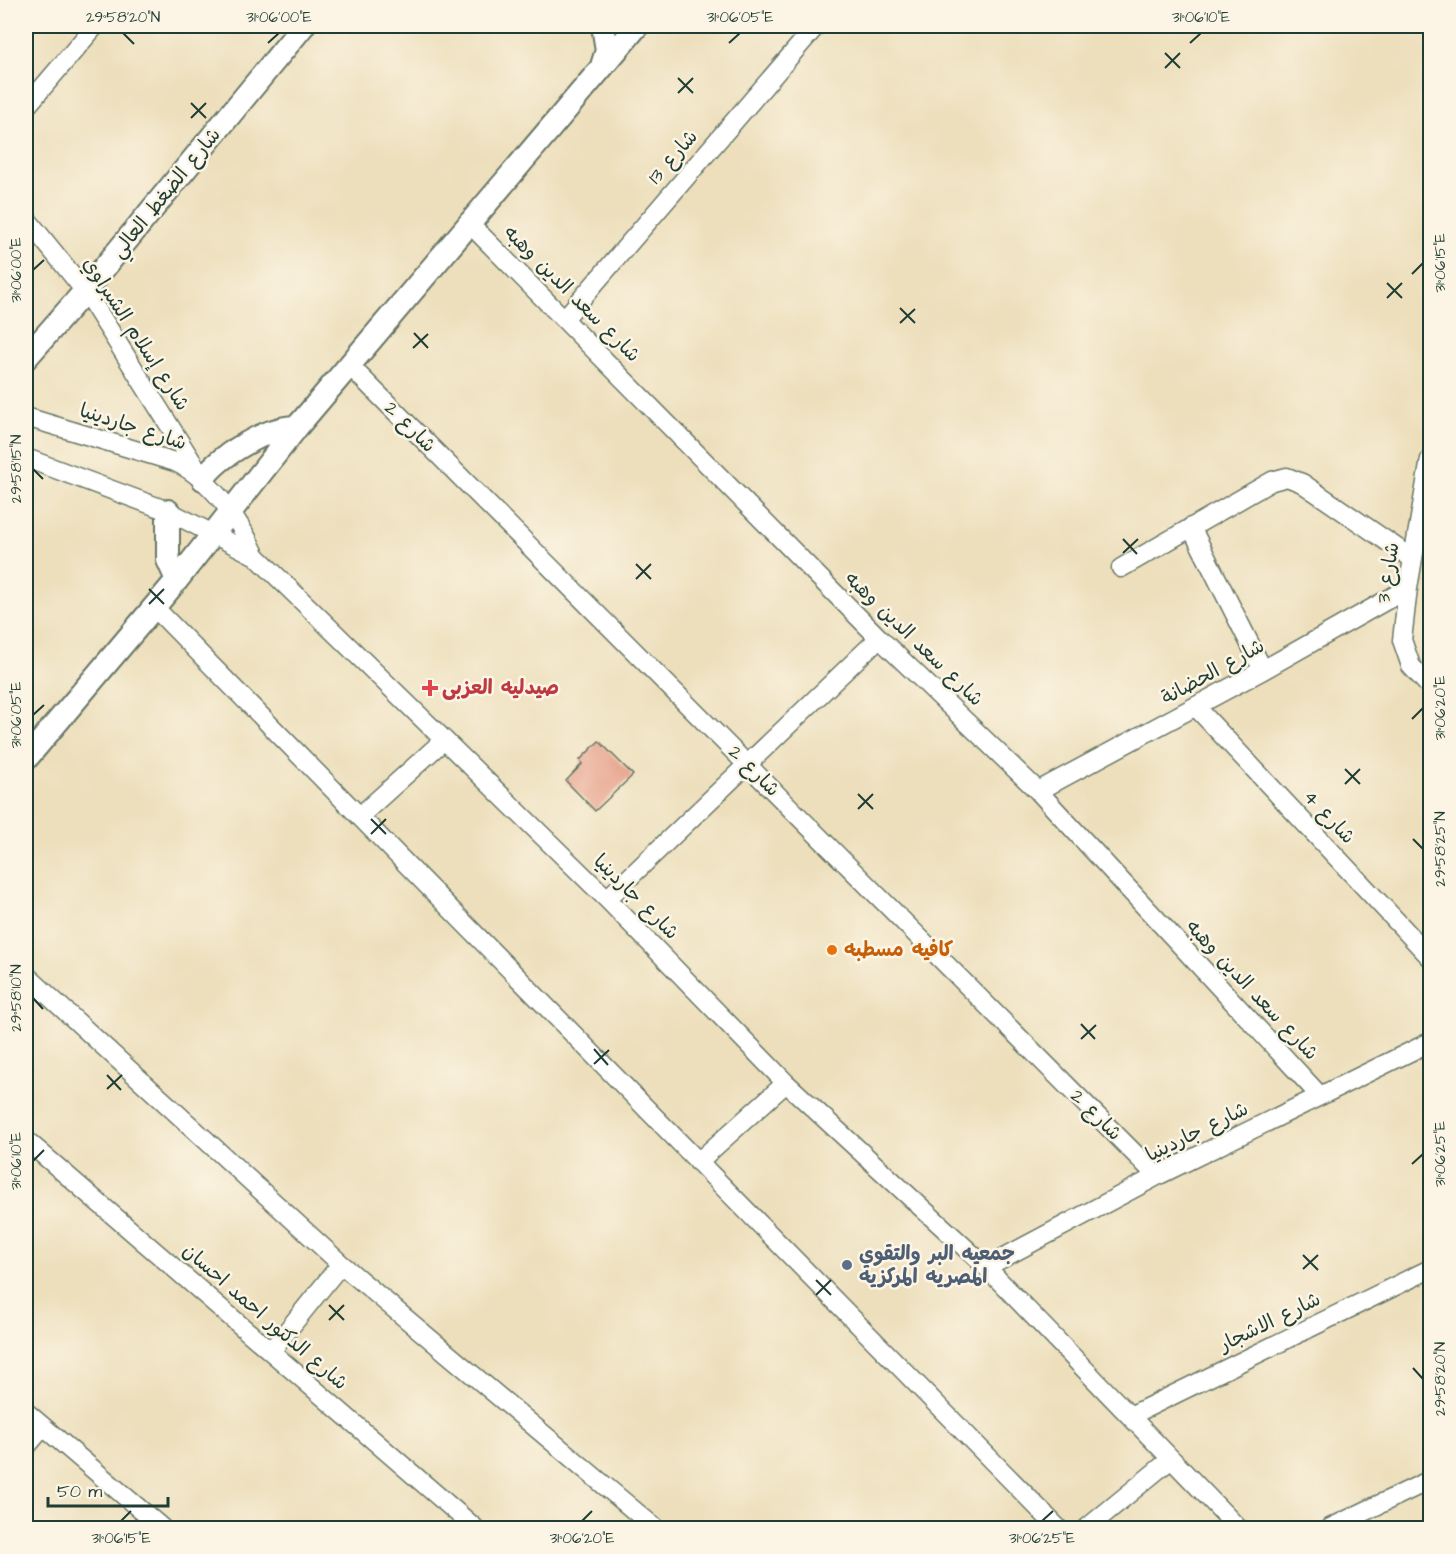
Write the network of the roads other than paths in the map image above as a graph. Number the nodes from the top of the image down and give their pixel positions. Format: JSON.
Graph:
{"nodes":[{"id":1,"x":95,"y":26,"type":"edge"},
{"id":2,"x":303,"y":26,"type":"edge"},
{"id":3,"x":603,"y":26,"type":"edge"},
{"id":4,"x":637,"y":26,"type":"edge"},
{"id":5,"x":816,"y":26,"type":"edge"},
{"id":6,"x":602,"y":66,"type":"junction"},
{"id":7,"x":26,"y":107,"type":"edge"},
{"id":8,"x":26,"y":218,"type":"edge"},
{"id":9,"x":468,"y":222,"type":"junction"},
{"id":10,"x":85,"y":291,"type":"junction"},
{"id":11,"x":565,"y":318,"type":"junction"},
{"id":12,"x":26,"y":358,"type":"edge"},
{"id":13,"x":350,"y":366,"type":"junction"},
{"id":14,"x":26,"y":417,"type":"edge"},
{"id":15,"x":297,"y":428,"type":"junction"},
{"id":16,"x":26,"y":458,"type":"edge"},
{"id":17,"x":1431,"y":459,"type":"edge"},
{"id":18,"x":203,"y":479,"type":"junction"},
{"id":19,"x":168,"y":511,"type":"junction"},
{"id":20,"x":228,"y":512,"type":"junction"},
{"id":21,"x":1191,"y":527,"type":"junction"},
{"id":22,"x":213,"y":534,"type":"junction"},
{"id":23,"x":256,"y":556,"type":"junction"},
{"id":24,"x":1413,"y":560,"type":"junction"},
{"id":25,"x":1121,"y":568,"type":"dead end"},
{"id":26,"x":177,"y":580,"type":"junction"},
{"id":27,"x":1408,"y":588,"type":"junction"},
{"id":28,"x":154,"y":607,"type":"junction"},
{"id":29,"x":879,"y":638,"type":"junction"},
{"id":30,"x":1263,"y":670,"type":"junction"},
{"id":31,"x":1431,"y":687,"type":"edge"},
{"id":32,"x":1196,"y":707,"type":"junction"},
{"id":33,"x":444,"y":740,"type":"junction"},
{"id":34,"x":26,"y":759,"type":"edge"},
{"id":35,"x":748,"y":765,"type":"junction"},
{"id":36,"x":1038,"y":791,"type":"junction"},
{"id":37,"x":361,"y":815,"type":"junction"},
{"id":38,"x":608,"y":899,"type":"junction"},
{"id":39,"x":1431,"y":957,"type":"edge"},
{"id":40,"x":26,"y":975,"type":"edge"},
{"id":41,"x":1431,"y":1042,"type":"edge"},
{"id":42,"x":786,"y":1083,"type":"junction"},
{"id":43,"x":1320,"y":1096,"type":"junction"},
{"id":44,"x":26,"y":1140,"type":"edge"},
{"id":45,"x":698,"y":1162,"type":"junction"},
{"id":46,"x":1157,"y":1176,"type":"junction"},
{"id":47,"x":341,"y":1264,"type":"junction"},
{"id":48,"x":986,"y":1267,"type":"junction"},
{"id":49,"x":1431,"y":1269,"type":"edge"},
{"id":50,"x":271,"y":1351,"type":"junction"},
{"id":51,"x":26,"y":1412,"type":"edge"},
{"id":52,"x":1130,"y":1416,"type":"junction"},
{"id":53,"x":43,"y":1427,"type":"junction"},
{"id":54,"x":26,"y":1447,"type":"edge"},
{"id":55,"x":1171,"y":1459,"type":"junction"},
{"id":56,"x":1431,"y":1480,"type":"edge"},
{"id":57,"x":634,"y":1522,"type":"edge"},
{"id":58,"x":162,"y":1528,"type":"edge"},
{"id":59,"x":475,"y":1528,"type":"edge"},
{"id":60,"x":655,"y":1528,"type":"edge"},
{"id":61,"x":1058,"y":1528,"type":"edge"},
{"id":62,"x":1087,"y":1528,"type":"edge"},
{"id":63,"x":1238,"y":1528,"type":"edge"},
{"id":64,"x":1330,"y":1528,"type":"edge"}],
"edges":[{"from":1,"to":7,"type":"street"},
{"from":2,"to":10,"type":"street","name":"شارع الضغط العالي"},
{"from":3,"to":6,"type":"street"},
{"from":4,"to":6,"type":"street"},
{"from":5,"to":11,"type":"street","name":"شارع 13"},
{"from":6,"to":9,"type":"street"},
{"from":8,"to":10,"type":"street","name":"شارع إسلام الشبراوي"},
{"from":9,"to":11,"type":"street","name":"شارع سعد الدين وهبه"},
{"from":9,"to":13,"type":"street"},
{"from":10,"to":12,"type":"street","name":"شارع الضغط العالي"},
{"from":10,"to":18,"type":"street","name":"شارع إسلام الشبراوي"},
{"from":11,"to":29,"type":"street","name":"شارع سعد الدين وهبه"},
{"from":13,"to":15,"type":"street"},
{"from":13,"to":35,"type":"street","name":"شارع 2"},
{"from":14,"to":18,"type":"street","name":"شارع جاردينيا"},
{"from":15,"to":18,"type":"street"},
{"from":15,"to":20,"type":"street"},
{"from":16,"to":19,"type":"street","name":"شارع جاردينيا"},
{"from":17,"to":24,"type":"street","name":"شارع 3"},
{"from":18,"to":20,"type":"street","name":"شارع جاردينيا"},
{"from":19,"to":22,"type":"street","name":"شارع جاردينيا"},
{"from":19,"to":26,"type":"street"},
{"from":20,"to":22,"type":"street"},
{"from":20,"to":23,"type":"street","name":"شارع جاردينيا"},
{"from":21,"to":24,"type":"street"},
{"from":21,"to":25,"type":"street"},
{"from":21,"to":30,"type":"street"},
{"from":22,"to":23,"type":"street","name":"شارع جاردينيا"},
{"from":22,"to":26,"type":"street"},
{"from":23,"to":33,"type":"street","name":"شارع جاردينيا"},
{"from":24,"to":27,"type":"street","name":"شارع 3"},
{"from":26,"to":28,"type":"street"},
{"from":27,"to":30,"type":"street","name":"شارع الحضانة"},
{"from":27,"to":31,"type":"street","name":"شارع 3"},
{"from":28,"to":34,"type":"street"},
{"from":28,"to":37,"type":"street"},
{"from":29,"to":35,"type":"street"},
{"from":29,"to":36,"type":"street","name":"شارع سعد الدين وهبه"},
{"from":30,"to":32,"type":"street","name":"شارع الحضانة"},
{"from":32,"to":36,"type":"street","name":"شارع الحضانة"},
{"from":32,"to":39,"type":"street","name":"شارع 4"},
{"from":33,"to":37,"type":"street"},
{"from":33,"to":38,"type":"street","name":"شارع جاردينيا"},
{"from":35,"to":38,"type":"street"},
{"from":35,"to":46,"type":"street","name":"شارع 2"},
{"from":36,"to":43,"type":"street","name":"شارع سعد الدين وهبه"},
{"from":37,"to":45,"type":"street"},
{"from":38,"to":42,"type":"street","name":"شارع جاردينيا"},
{"from":40,"to":47,"type":"street"},
{"from":41,"to":43,"type":"street","name":"شارع جاردينيا"},
{"from":42,"to":45,"type":"street"},
{"from":42,"to":48,"type":"street","name":"شارع جاردينيا"},
{"from":43,"to":46,"type":"street","name":"شارع جاردينيا"},
{"from":44,"to":50,"type":"street","name":"شارع الدكتور احمد احسان"},
{"from":45,"to":61,"type":"street"},
{"from":46,"to":48,"type":"street","name":"شارع جاردينيا"},
{"from":47,"to":50,"type":"street"},
{"from":47,"to":57,"type":"street"},
{"from":48,"to":52,"type":"street","name":"شارع جاردينيا"},
{"from":49,"to":52,"type":"street","name":"شارع الاشجار"},
{"from":50,"to":59,"type":"street","name":"شارع الدكتور احمد احسان"},
{"from":51,"to":53,"type":"street"},
{"from":52,"to":55,"type":"street","name":"شارع جاردينيا"},
{"from":53,"to":54,"type":"street"},
{"from":53,"to":58,"type":"street"},
{"from":55,"to":62,"type":"street"},
{"from":55,"to":63,"type":"street","name":"شارع جاردينيا"},
{"from":56,"to":64,"type":"street"},
{"from":57,"to":60,"type":"street"}]}
